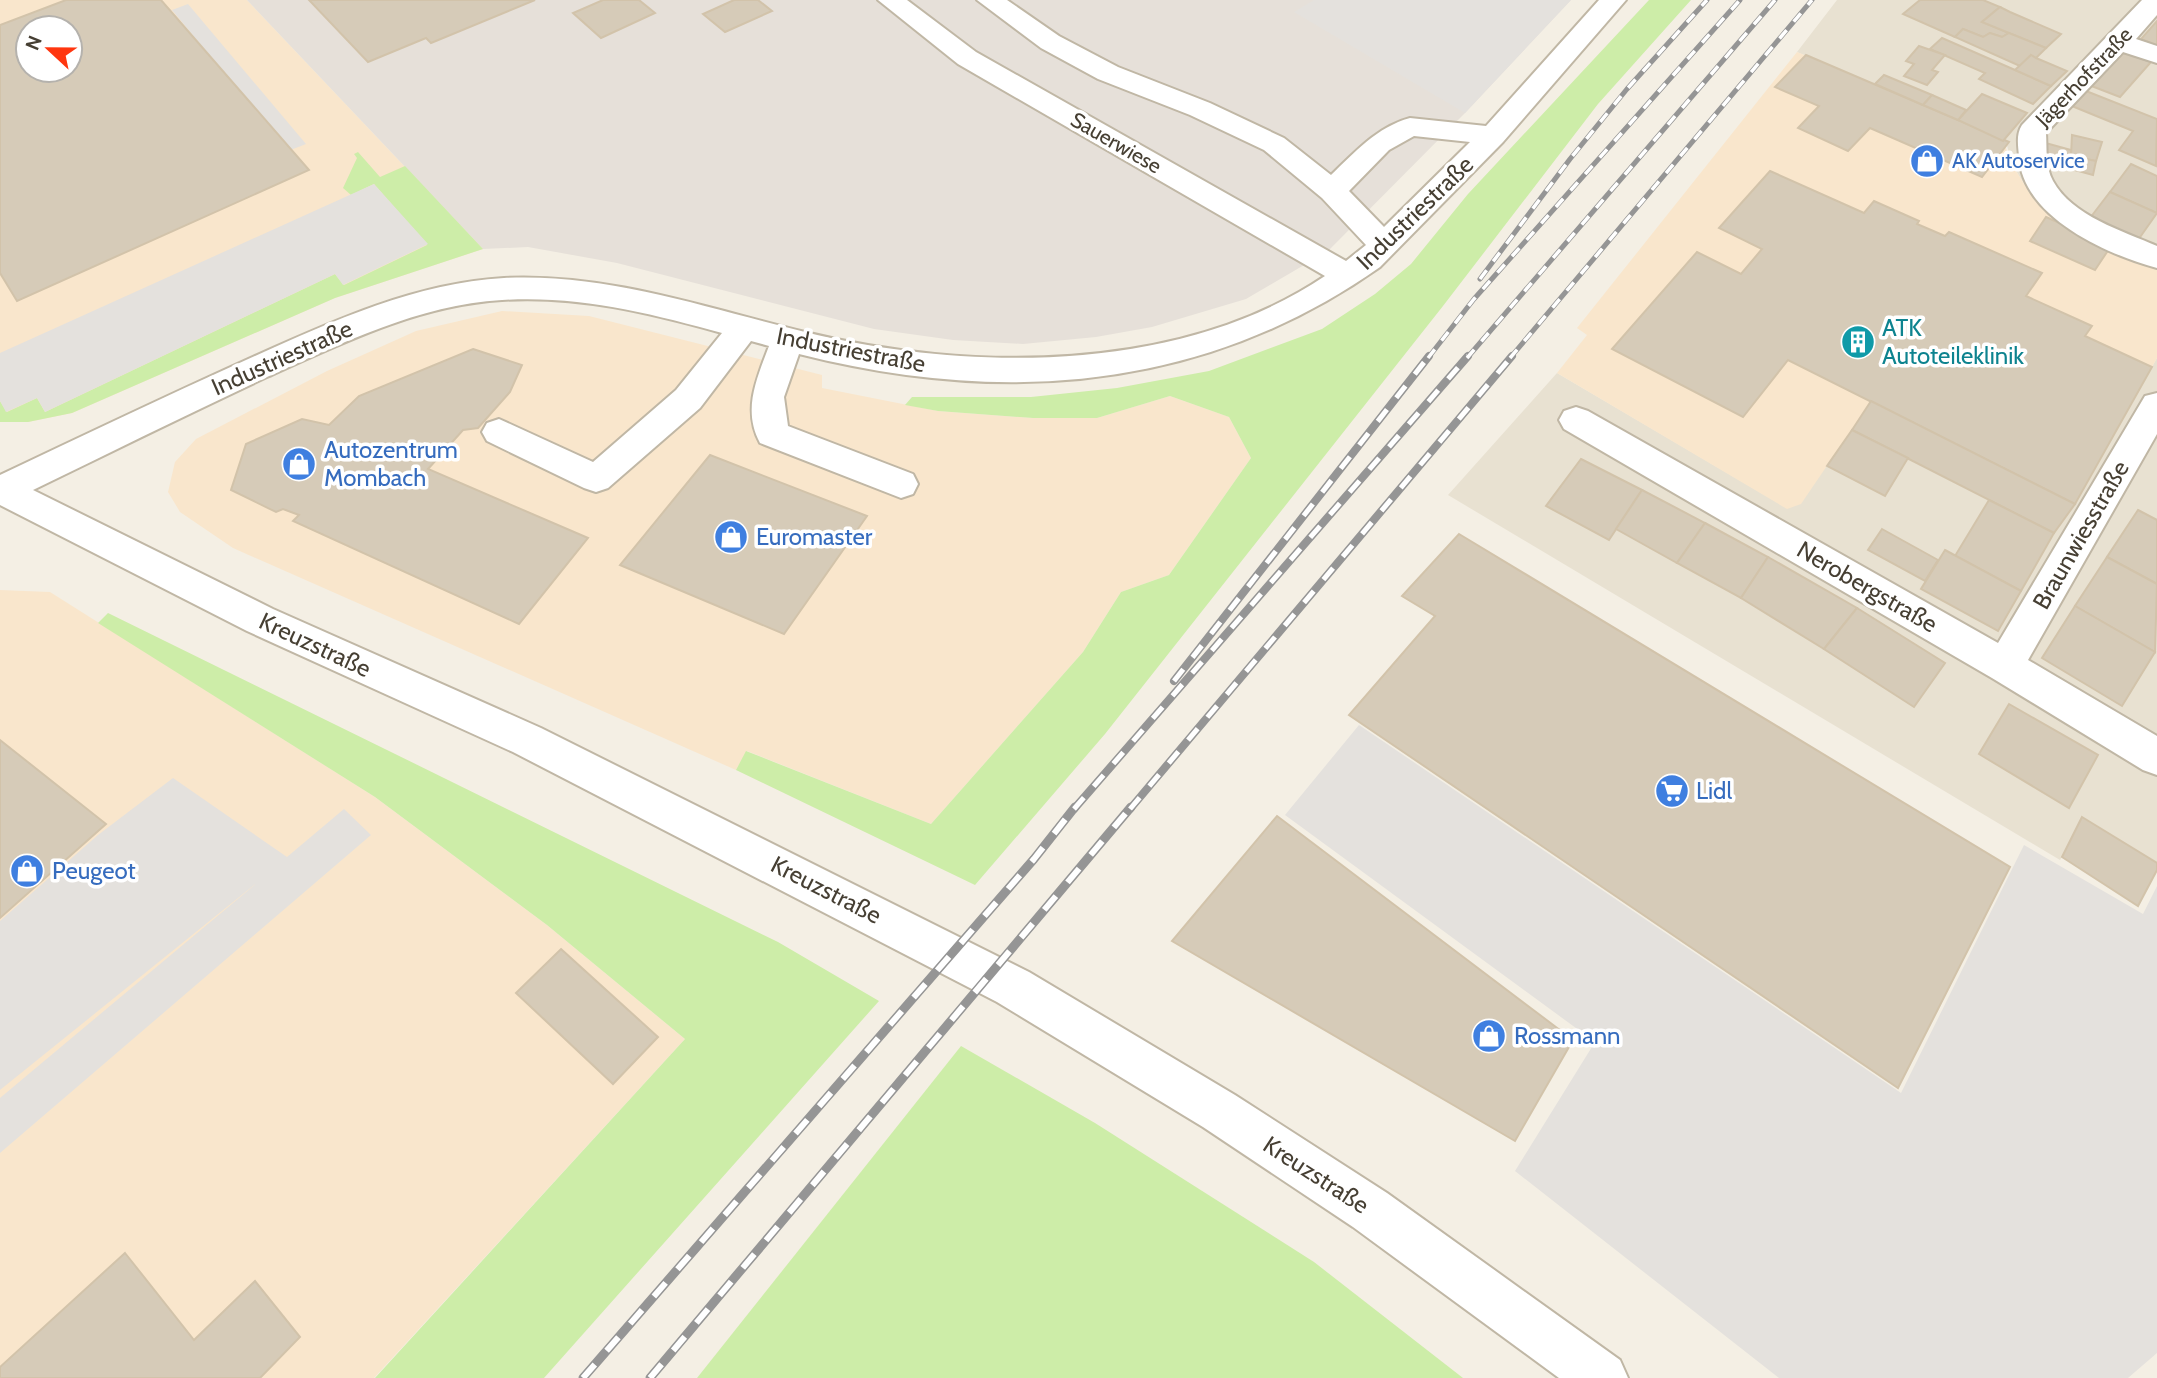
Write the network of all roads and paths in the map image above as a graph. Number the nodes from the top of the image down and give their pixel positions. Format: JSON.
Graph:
{"nodes":[{"id":1,"x":891,"y":0,"type":"edge"},
{"id":2,"x":990,"y":0,"type":"edge"},
{"id":3,"x":1613,"y":0,"type":"edge"},
{"id":4,"x":2156,"y":0,"type":"edge"},
{"id":5,"x":2120,"y":42,"type":"junction"},
{"id":6,"x":2157,"y":55,"type":"edge"},
{"id":7,"x":1493,"y":136,"type":"junction"},
{"id":8,"x":1332,"y":191,"type":"junction"},
{"id":9,"x":1384,"y":245,"type":"junction"},
{"id":10,"x":2157,"y":258,"type":"edge"},
{"id":11,"x":1349,"y":276,"type":"junction"},
{"id":12,"x":743,"y":328,"type":"junction"},
{"id":13,"x":788,"y":340,"type":"junction"},
{"id":14,"x":2157,"y":405,"type":"edge"},
{"id":15,"x":1576,"y":420,"type":"dead end"},
{"id":16,"x":499,"y":432,"type":"dead end"},
{"id":17,"x":901,"y":484,"type":"dead end"},
{"id":18,"x":0,"y":490,"type":"edge"},
{"id":19,"x":2005,"y":666,"type":"junction"},
{"id":20,"x":2157,"y":757,"type":"edge"},
{"id":21,"x":1602,"y":1378,"type":"edge"}],
"edges":[{"from":1,"to":11,"type":"street","name":"Sauerwiese"},
{"from":2,"to":8,"type":"street"},
{"from":3,"to":7,"type":"street","name":"Industriestraße"},
{"from":4,"to":5,"type":"street","name":"Jägerhofstraße"},
{"from":5,"to":6,"type":"street"},
{"from":5,"to":10,"type":"street","name":"Jägerhofstraße"},
{"from":7,"to":8,"type":"street"},
{"from":7,"to":9,"type":"street","name":"Industriestraße"},
{"from":8,"to":9,"type":"street"},
{"from":9,"to":11,"type":"street","name":"Industriestraße"},
{"from":11,"to":13,"type":"street","name":"Industriestraße"},
{"from":12,"to":13,"type":"street","name":"Industriestraße"},
{"from":12,"to":16,"type":"street"},
{"from":12,"to":18,"type":"street","name":"Industriestraße"},
{"from":13,"to":17,"type":"street"},
{"from":14,"to":19,"type":"street","name":"Braunwiesstraße"},
{"from":15,"to":19,"type":"street","name":"Nerobergstraße"},
{"from":18,"to":21,"type":"street","name":"Kreuzstraße"},
{"from":19,"to":20,"type":"street","name":"Nerobergstraße"}]}
